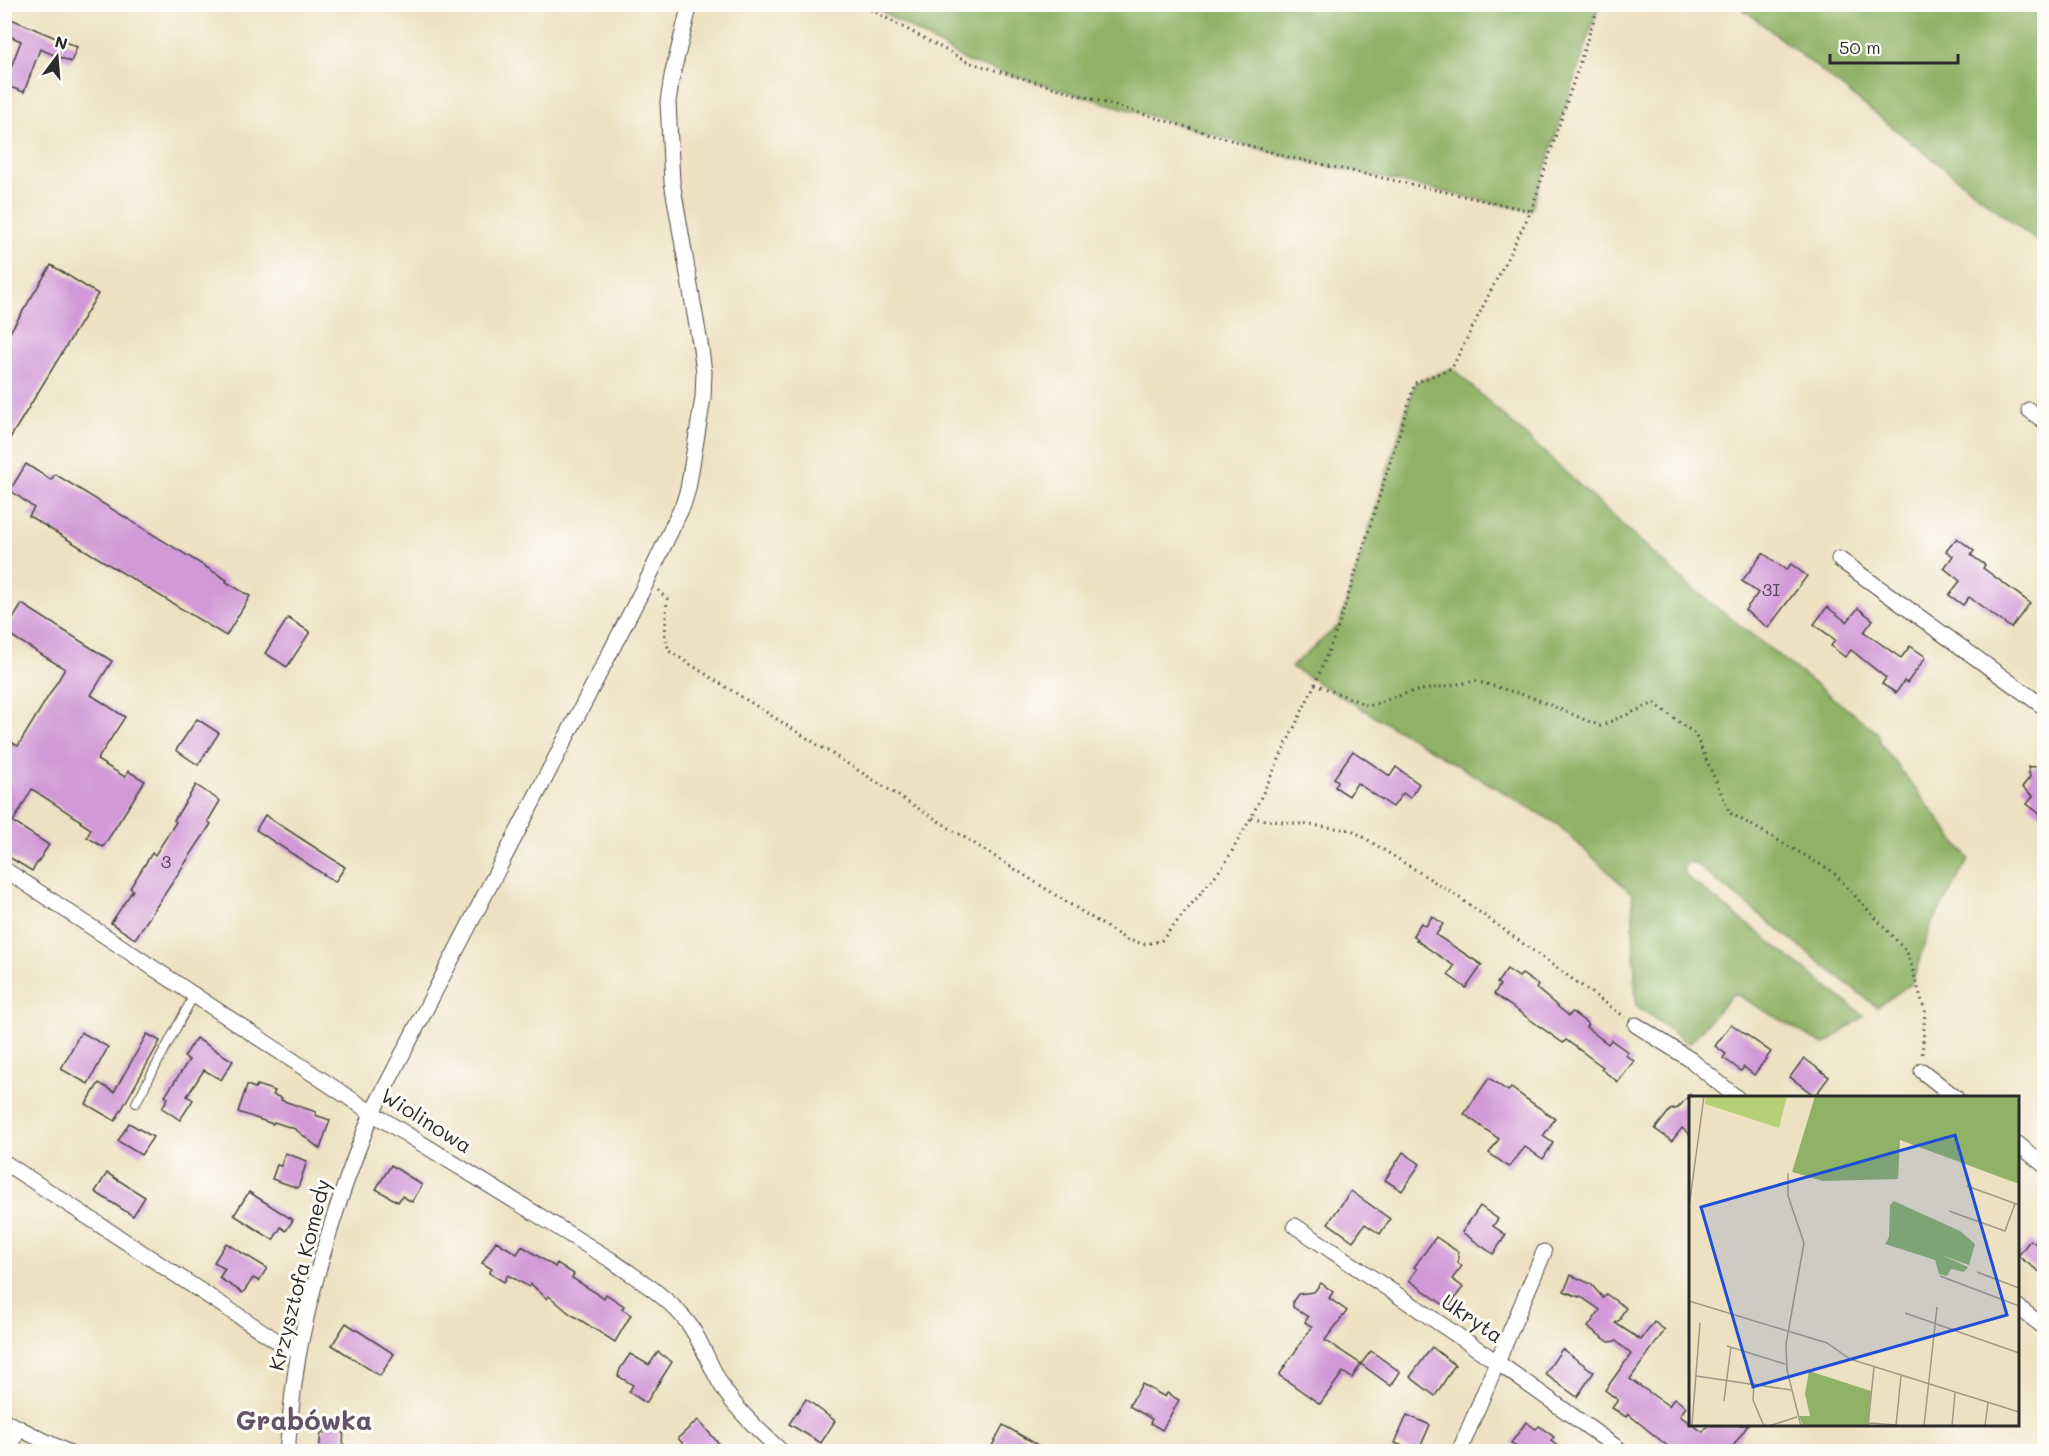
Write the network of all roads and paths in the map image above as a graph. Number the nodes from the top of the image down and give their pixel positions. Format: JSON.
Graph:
{"nodes":[{"id":1,"x":690,"y":4,"type":"edge"},
{"id":2,"x":860,"y":4,"type":"edge"},
{"id":3,"x":1599,"y":4,"type":"edge"},
{"id":4,"x":1531,"y":212,"type":"junction"},
{"id":5,"x":2029,"y":410,"type":"dead end"},
{"id":6,"x":2044,"y":421,"type":"edge"},
{"id":7,"x":1839,"y":559,"type":"dead end"},
{"id":8,"x":646,"y":582,"type":"junction"},
{"id":9,"x":1315,"y":684,"type":"junction"},
{"id":10,"x":2044,"y":707,"type":"edge"},
{"id":11,"x":1251,"y":818,"type":"junction"},
{"id":12,"x":4,"y":869,"type":"edge"},
{"id":13,"x":194,"y":995,"type":"junction"},
{"id":14,"x":1636,"y":1025,"type":"joint"},
{"id":15,"x":1922,"y":1071,"type":"joint"},
{"id":16,"x":1735,"y":1096,"type":"edge"},
{"id":17,"x":1953,"y":1096,"type":"edge"},
{"id":18,"x":136,"y":1103,"type":"dead end"},
{"id":19,"x":372,"y":1113,"type":"junction"},
{"id":20,"x":2019,"y":1145,"type":"edge"},
{"id":21,"x":4,"y":1162,"type":"edge"},
{"id":22,"x":2044,"y":1165,"type":"edge"},
{"id":23,"x":1295,"y":1226,"type":"dead end"},
{"id":24,"x":1544,"y":1252,"type":"dead end"},
{"id":25,"x":2019,"y":1308,"type":"edge"},
{"id":26,"x":2044,"y":1327,"type":"edge"},
{"id":27,"x":299,"y":1351,"type":"junction"},
{"id":28,"x":1497,"y":1362,"type":"junction"},
{"id":29,"x":11,"y":1424,"type":"edge"},
{"id":30,"x":10,"y":1452,"type":"edge"},
{"id":31,"x":67,"y":1452,"type":"edge"},
{"id":32,"x":287,"y":1452,"type":"edge"},
{"id":33,"x":782,"y":1452,"type":"edge"},
{"id":34,"x":1459,"y":1452,"type":"edge"},
{"id":35,"x":1623,"y":1452,"type":"edge"}],
"edges":[{"from":1,"to":8,"type":"street","name":"Krzysztofa Komedy"},
{"from":2,"to":4,"type":"path"},
{"from":3,"to":4,"type":"path"},
{"from":4,"to":9,"type":"path"},
{"from":5,"to":6,"type":"street"},
{"from":7,"to":10,"type":"street"},
{"from":8,"to":11,"type":"path"},
{"from":8,"to":19,"type":"street","name":"Krzysztofa Komedy"},
{"from":9,"to":11,"type":"path"},
{"from":9,"to":15,"type":"path"},
{"from":11,"to":14,"type":"path"},
{"from":12,"to":13,"type":"street","name":"Wiolinowa"},
{"from":13,"to":18,"type":"lane"},
{"from":13,"to":19,"type":"street","name":"Wiolinowa"},
{"from":14,"to":16,"type":"street"},
{"from":15,"to":17,"type":"street"},
{"from":19,"to":27,"type":"street","name":"Krzysztofa Komedy"},
{"from":19,"to":33,"type":"street","name":"Wiolinowa"},
{"from":20,"to":22,"type":"street"},
{"from":21,"to":27,"type":"street"},
{"from":23,"to":28,"type":"street","name":"Ukryta"},
{"from":24,"to":28,"type":"street"},
{"from":25,"to":26,"type":"street"},
{"from":27,"to":32,"type":"street","name":"Krzysztofa Komedy"},
{"from":28,"to":34,"type":"street"},
{"from":28,"to":35,"type":"street","name":"Ukryta"},
{"from":29,"to":30,"type":"street"},
{"from":29,"to":31,"type":"street"}]}
